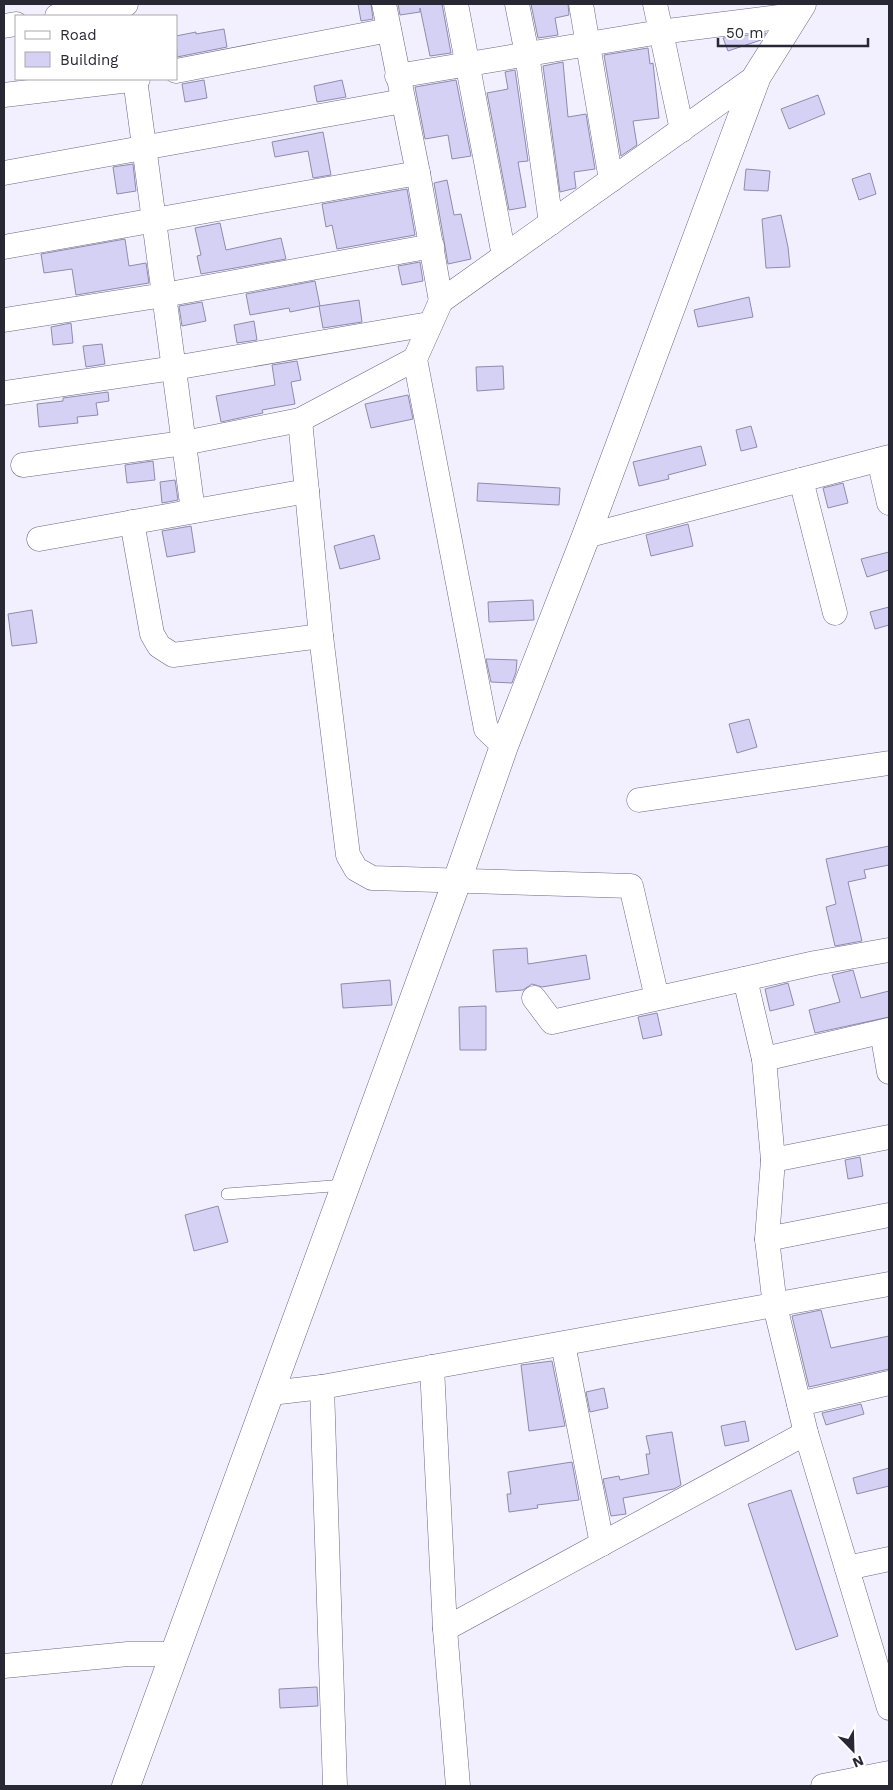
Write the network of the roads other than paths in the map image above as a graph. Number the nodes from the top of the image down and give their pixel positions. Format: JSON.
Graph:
{"nodes":[{"id":1,"x":126,"y":4,"type":"edge"},
{"id":2,"x":384,"y":4,"type":"edge"},
{"id":3,"x":456,"y":4,"type":"edge"},
{"id":4,"x":517,"y":4,"type":"edge"},
{"id":5,"x":581,"y":4,"type":"edge"},
{"id":6,"x":655,"y":4,"type":"edge"},
{"id":7,"x":796,"y":7,"type":"edge"},
{"id":8,"x":721,"y":14,"type":"edge"},
{"id":9,"x":63,"y":15,"type":"edge"},
{"id":10,"x":389,"y":30,"type":"junction"},
{"id":11,"x":660,"y":32,"type":"junction"},
{"id":12,"x":589,"y":44,"type":"junction"},
{"id":13,"x":526,"y":54,"type":"junction"},
{"id":14,"x":467,"y":63,"type":"junction"},
{"id":15,"x":178,"y":71,"type":"edge"},
{"id":16,"x":398,"y":76,"type":"junction"},
{"id":17,"x":757,"y":76,"type":"junction"},
{"id":18,"x":128,"y":80,"type":"edge"},
{"id":19,"x":136,"y":80,"type":"edge"},
{"id":20,"x":4,"y":95,"type":"edge"},
{"id":21,"x":403,"y":101,"type":"junction"},
{"id":22,"x":682,"y":130,"type":"junction"},
{"id":23,"x":144,"y":148,"type":"junction"},
{"id":24,"x":4,"y":173,"type":"edge"},
{"id":25,"x":418,"y":173,"type":"junction"},
{"id":26,"x":611,"y":180,"type":"junction"},
{"id":27,"x":154,"y":220,"type":"junction"},
{"id":28,"x":551,"y":222,"type":"junction"},
{"id":29,"x":432,"y":246,"type":"junction"},
{"id":30,"x":4,"y":247,"type":"edge"},
{"id":31,"x":504,"y":256,"type":"junction"},
{"id":32,"x":164,"y":295,"type":"junction"},
{"id":33,"x":440,"y":301,"type":"junction"},
{"id":34,"x":4,"y":320,"type":"edge"},
{"id":35,"x":429,"y":324,"type":"junction"},
{"id":36,"x":415,"y":359,"type":"junction"},
{"id":37,"x":174,"y":368,"type":"junction"},
{"id":38,"x":4,"y":393,"type":"edge"},
{"id":39,"x":300,"y":420,"type":"junction"},
{"id":40,"x":184,"y":443,"type":"junction"},
{"id":41,"x":884,"y":459,"type":"edge"},
{"id":42,"x":23,"y":465,"type":"dead end"},
{"id":43,"x":801,"y":480,"type":"junction"},
{"id":44,"x":307,"y":491,"type":"junction"},
{"id":45,"x":889,"y":503,"type":"edge"},
{"id":46,"x":193,"y":511,"type":"junction"},
{"id":47,"x":132,"y":522,"type":"junction"},
{"id":48,"x":586,"y":536,"type":"junction"},
{"id":49,"x":39,"y":538,"type":"dead end"},
{"id":50,"x":835,"y":613,"type":"dead end"},
{"id":51,"x":321,"y":636,"type":"junction"},
{"id":52,"x":504,"y":746,"type":"junction"},
{"id":53,"x":889,"y":763,"type":"edge"},
{"id":54,"x":639,"y":800,"type":"dead end"},
{"id":55,"x":457,"y":881,"type":"junction"},
{"id":56,"x":889,"y":950,"type":"edge"},
{"id":57,"x":745,"y":979,"type":"junction"},
{"id":58,"x":534,"y":998,"type":"dead end"},
{"id":59,"x":658,"y":998,"type":"junction"},
{"id":60,"x":886,"y":1031,"type":"edge"},
{"id":61,"x":764,"y":1059,"type":"junction"},
{"id":62,"x":889,"y":1072,"type":"edge"},
{"id":63,"x":889,"y":1137,"type":"edge"},
{"id":64,"x":773,"y":1160,"type":"junction"},
{"id":65,"x":346,"y":1184,"type":"junction"},
{"id":66,"x":226,"y":1194,"type":"dead end"},
{"id":67,"x":889,"y":1215,"type":"edge"},
{"id":68,"x":767,"y":1238,"type":"junction"},
{"id":69,"x":889,"y":1284,"type":"edge"},
{"id":70,"x":775,"y":1306,"type":"junction"},
{"id":71,"x":563,"y":1344,"type":"junction"},
{"id":72,"x":432,"y":1367,"type":"junction"},
{"id":73,"x":889,"y":1383,"type":"edge"},
{"id":74,"x":322,"y":1387,"type":"junction"},
{"id":75,"x":271,"y":1393,"type":"junction"},
{"id":76,"x":799,"y":1404,"type":"junction"},
{"id":77,"x":806,"y":1433,"type":"junction"},
{"id":78,"x":602,"y":1544,"type":"junction"},
{"id":79,"x":889,"y":1559,"type":"edge"},
{"id":80,"x":847,"y":1568,"type":"junction"},
{"id":81,"x":445,"y":1629,"type":"junction"},
{"id":82,"x":174,"y":1654,"type":"junction"},
{"id":83,"x":883,"y":1664,"type":"edge"},
{"id":84,"x":4,"y":1666,"type":"edge"},
{"id":85,"x":889,"y":1708,"type":"edge"},
{"id":86,"x":889,"y":1773,"type":"edge"},
{"id":87,"x":126,"y":1786,"type":"edge"},
{"id":88,"x":335,"y":1786,"type":"edge"},
{"id":89,"x":458,"y":1786,"type":"edge"},
{"id":90,"x":823,"y":1786,"type":"edge"}],
"edges":[{"from":1,"to":9,"type":"street"},
{"from":2,"to":10,"type":"street"},
{"from":3,"to":14,"type":"street"},
{"from":4,"to":13,"type":"street"},
{"from":5,"to":12,"type":"street"},
{"from":6,"to":11,"type":"street"},
{"from":7,"to":8,"type":"street"},
{"from":7,"to":17,"type":"main road"},
{"from":8,"to":11,"type":"street"},
{"from":10,"to":15,"type":"street"},
{"from":10,"to":16,"type":"street"},
{"from":11,"to":12,"type":"street"},
{"from":11,"to":22,"type":"street"},
{"from":12,"to":13,"type":"street"},
{"from":12,"to":26,"type":"street"},
{"from":13,"to":14,"type":"street"},
{"from":13,"to":28,"type":"street"},
{"from":14,"to":16,"type":"street"},
{"from":14,"to":31,"type":"street"},
{"from":16,"to":21,"type":"street"},
{"from":17,"to":22,"type":"street"},
{"from":17,"to":48,"type":"main road"},
{"from":18,"to":20,"type":"street"},
{"from":19,"to":23,"type":"street"},
{"from":21,"to":23,"type":"street"},
{"from":21,"to":25,"type":"street"},
{"from":22,"to":26,"type":"street"},
{"from":23,"to":24,"type":"street"},
{"from":23,"to":27,"type":"street"},
{"from":25,"to":27,"type":"street"},
{"from":25,"to":29,"type":"street"},
{"from":26,"to":28,"type":"street"},
{"from":27,"to":30,"type":"street"},
{"from":27,"to":32,"type":"street"},
{"from":28,"to":31,"type":"street"},
{"from":29,"to":32,"type":"street"},
{"from":29,"to":33,"type":"street"},
{"from":31,"to":33,"type":"street"},
{"from":32,"to":34,"type":"street"},
{"from":32,"to":37,"type":"street"},
{"from":33,"to":35,"type":"street"},
{"from":35,"to":36,"type":"street"},
{"from":35,"to":37,"type":"street"},
{"from":36,"to":39,"type":"street"},
{"from":36,"to":52,"type":"street"},
{"from":37,"to":38,"type":"street"},
{"from":37,"to":40,"type":"street"},
{"from":39,"to":40,"type":"street"},
{"from":39,"to":44,"type":"street"},
{"from":40,"to":42,"type":"street"},
{"from":40,"to":46,"type":"street"},
{"from":41,"to":43,"type":"street"},
{"from":41,"to":45,"type":"street"},
{"from":43,"to":48,"type":"street"},
{"from":43,"to":50,"type":"street"},
{"from":44,"to":46,"type":"street"},
{"from":44,"to":51,"type":"street"},
{"from":46,"to":47,"type":"street"},
{"from":47,"to":49,"type":"street"},
{"from":47,"to":51,"type":"street"},
{"from":48,"to":52,"type":"main road"},
{"from":51,"to":55,"type":"street"},
{"from":52,"to":55,"type":"main road"},
{"from":53,"to":54,"type":"street"},
{"from":55,"to":59,"type":"street"},
{"from":55,"to":65,"type":"main road"},
{"from":56,"to":57,"type":"street"},
{"from":57,"to":59,"type":"street"},
{"from":57,"to":61,"type":"street"},
{"from":58,"to":59,"type":"street"},
{"from":60,"to":61,"type":"street"},
{"from":60,"to":62,"type":"street"},
{"from":61,"to":64,"type":"street"},
{"from":63,"to":64,"type":"street"},
{"from":64,"to":68,"type":"street"},
{"from":65,"to":66,"type":"lane"},
{"from":65,"to":75,"type":"main road"},
{"from":67,"to":68,"type":"street"},
{"from":68,"to":70,"type":"street"},
{"from":69,"to":70,"type":"street"},
{"from":70,"to":71,"type":"street"},
{"from":70,"to":76,"type":"street"},
{"from":71,"to":72,"type":"street"},
{"from":71,"to":78,"type":"street"},
{"from":72,"to":74,"type":"street"},
{"from":72,"to":81,"type":"street"},
{"from":73,"to":76,"type":"street"},
{"from":74,"to":75,"type":"street"},
{"from":74,"to":88,"type":"street"},
{"from":75,"to":82,"type":"main road"},
{"from":76,"to":77,"type":"street"},
{"from":77,"to":78,"type":"street"},
{"from":77,"to":80,"type":"street"},
{"from":78,"to":81,"type":"street"},
{"from":79,"to":80,"type":"street"},
{"from":80,"to":83,"type":"street"},
{"from":81,"to":89,"type":"street"},
{"from":82,"to":84,"type":"street"},
{"from":82,"to":87,"type":"main road"},
{"from":83,"to":85,"type":"street"},
{"from":86,"to":90,"type":"street"}]}
